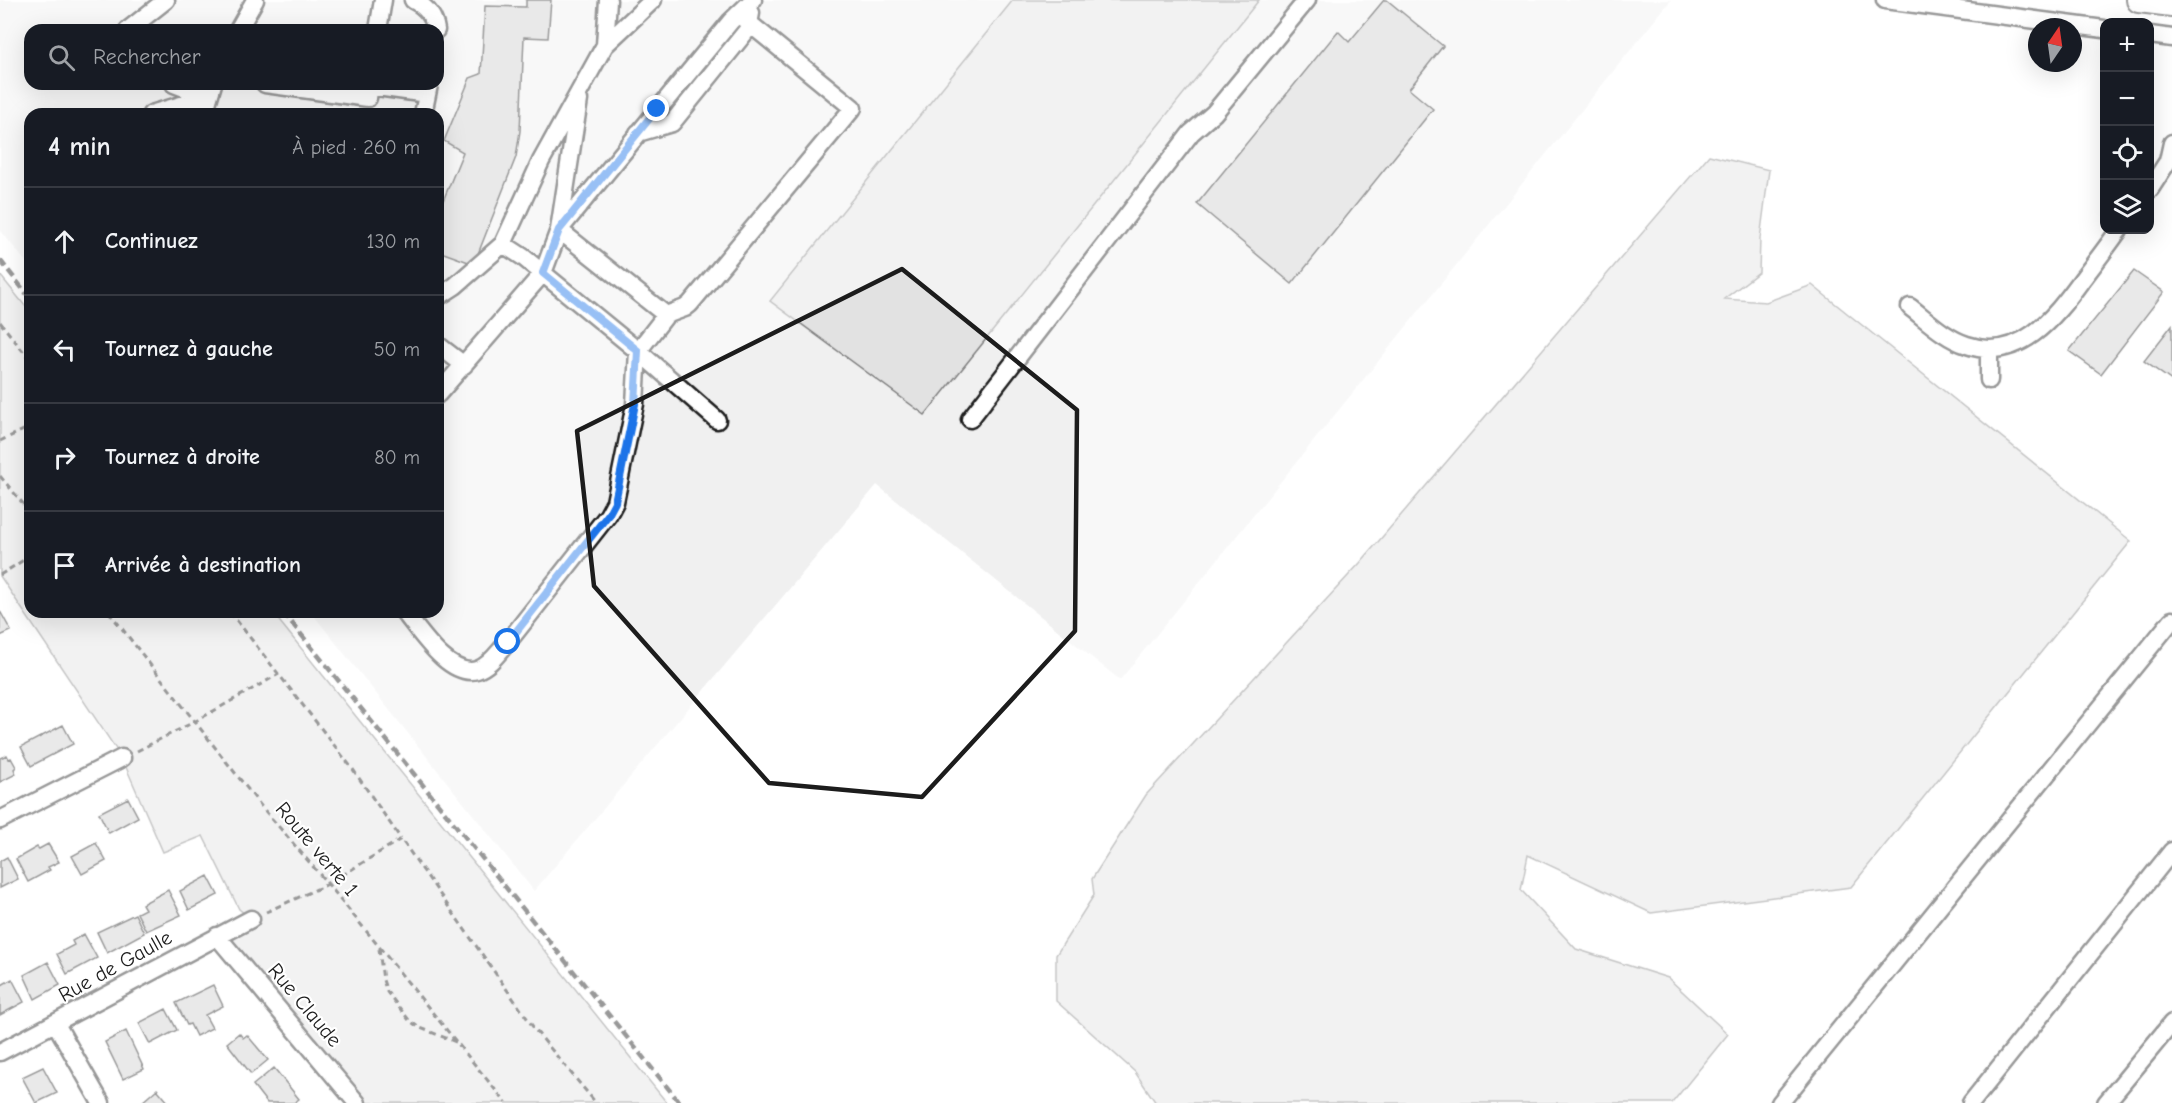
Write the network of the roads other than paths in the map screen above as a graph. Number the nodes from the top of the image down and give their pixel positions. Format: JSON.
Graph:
{"nodes":[{"id":1,"x":166,"y":0,"type":"edge"},
{"id":2,"x":255,"y":0,"type":"edge"},
{"id":3,"x":383,"y":0,"type":"edge"},
{"id":4,"x":413,"y":0,"type":"edge"},
{"id":5,"x":608,"y":0,"type":"edge"},
{"id":6,"x":653,"y":0,"type":"edge"},
{"id":7,"x":753,"y":0,"type":"edge"},
{"id":8,"x":1307,"y":0,"type":"edge"},
{"id":9,"x":1885,"y":0,"type":"edge"},
{"id":10,"x":2139,"y":0,"type":"edge"},
{"id":11,"x":2172,"y":4,"type":"edge"},
{"id":12,"x":744,"y":18,"type":"junction"},
{"id":13,"x":136,"y":24,"type":"edge"},
{"id":14,"x":241,"y":24,"type":"edge"},
{"id":15,"x":379,"y":24,"type":"edge"},
{"id":16,"x":434,"y":24,"type":"edge"},
{"id":17,"x":2100,"y":28,"type":"edge"},
{"id":18,"x":2154,"y":36,"type":"edge"},
{"id":19,"x":2172,"y":38,"type":"edge"},
{"id":20,"x":605,"y":45,"type":"junction"},
{"id":21,"x":581,"y":89,"type":"junction"},
{"id":22,"x":184,"y":90,"type":"edge"},
{"id":23,"x":321,"y":90,"type":"edge"},
{"id":24,"x":418,"y":90,"type":"edge"},
{"id":25,"x":428,"y":90,"type":"edge"},
{"id":26,"x":368,"y":95,"type":"edge"},
{"id":27,"x":209,"y":104,"type":"edge"},
{"id":28,"x":186,"y":108,"type":"edge"},
{"id":29,"x":424,"y":108,"type":"edge"},
{"id":30,"x":2172,"y":143,"type":"edge"},
{"id":31,"x":2154,"y":183,"type":"edge"},
{"id":32,"x":559,"y":230,"type":"junction"},
{"id":33,"x":2116,"y":234,"type":"edge"},
{"id":34,"x":503,"y":244,"type":"junction"},
{"id":35,"x":543,"y":273,"type":"junction"},
{"id":36,"x":444,"y":293,"type":"edge"},
{"id":37,"x":1910,"y":307,"type":"dead end"},
{"id":38,"x":666,"y":315,"type":"junction"},
{"id":39,"x":1989,"y":349,"type":"junction"},
{"id":40,"x":444,"y":350,"type":"edge"},
{"id":41,"x":638,"y":351,"type":"junction"},
{"id":42,"x":464,"y":365,"type":"junction"},
{"id":43,"x":1989,"y":380,"type":"dead end"},
{"id":44,"x":444,"y":387,"type":"edge"},
{"id":45,"x":970,"y":419,"type":"dead end"},
{"id":46,"x":717,"y":420,"type":"dead end"},
{"id":47,"x":409,"y":618,"type":"edge"},
{"id":48,"x":2172,"y":620,"type":"edge"},
{"id":49,"x":122,"y":758,"type":"road end"},
{"id":50,"x":0,"y":820,"type":"edge"},
{"id":51,"x":2172,"y":851,"type":"edge"},
{"id":52,"x":251,"y":919,"type":"road end"},
{"id":53,"x":217,"y":936,"type":"junction"},
{"id":54,"x":2172,"y":1023,"type":"edge"},
{"id":55,"x":56,"y":1024,"type":"junction"},
{"id":56,"x":0,"y":1052,"type":"edge"},
{"id":57,"x":101,"y":1103,"type":"edge"},
{"id":58,"x":357,"y":1103,"type":"edge"},
{"id":59,"x":1780,"y":1103,"type":"edge"},
{"id":60,"x":1971,"y":1103,"type":"edge"},
{"id":61,"x":2106,"y":1103,"type":"edge"}],
"edges":[{"from":1,"to":13,"type":"street"},
{"from":2,"to":14,"type":"street"},
{"from":3,"to":15,"type":"street"},
{"from":4,"to":16,"type":"street"},
{"from":5,"to":20,"type":"street"},
{"from":6,"to":20,"type":"street"},
{"from":7,"to":12,"type":"street"},
{"from":8,"to":45,"type":"street"},
{"from":9,"to":17,"type":"street"},
{"from":10,"to":11,"type":"highway"},
{"from":12,"to":32,"type":"street"},
{"from":12,"to":38,"type":"street"},
{"from":18,"to":19,"type":"street"},
{"from":20,"to":21,"type":"street"},
{"from":21,"to":32,"type":"street"},
{"from":21,"to":34,"type":"street"},
{"from":22,"to":27,"type":"street"},
{"from":23,"to":26,"type":"street"},
{"from":24,"to":26,"type":"street"},
{"from":25,"to":29,"type":"street"},
{"from":27,"to":28,"type":"street"},
{"from":30,"to":31,"type":"street"},
{"from":32,"to":35,"type":"street"},
{"from":32,"to":38,"type":"street"},
{"from":33,"to":39,"type":"street"},
{"from":34,"to":35,"type":"street"},
{"from":34,"to":36,"type":"street"},
{"from":35,"to":41,"type":"street"},
{"from":35,"to":42,"type":"street"},
{"from":37,"to":39,"type":"street"},
{"from":38,"to":41,"type":"street"},
{"from":39,"to":43,"type":"street"},
{"from":40,"to":42,"type":"street"},
{"from":41,"to":46,"type":"street"},
{"from":41,"to":47,"type":"street"},
{"from":42,"to":44,"type":"street"},
{"from":48,"to":59,"type":"street"},
{"from":49,"to":50,"type":"street"},
{"from":51,"to":60,"type":"street"},
{"from":52,"to":53,"type":"street","name":"Rue de Gaulle"},
{"from":53,"to":55,"type":"street","name":"Rue de Gaulle"},
{"from":53,"to":58,"type":"street","name":"Rue Claude"},
{"from":54,"to":61,"type":"street"},
{"from":55,"to":56,"type":"street","name":"Rue de Gaulle"},
{"from":55,"to":57,"type":"street"}]}
